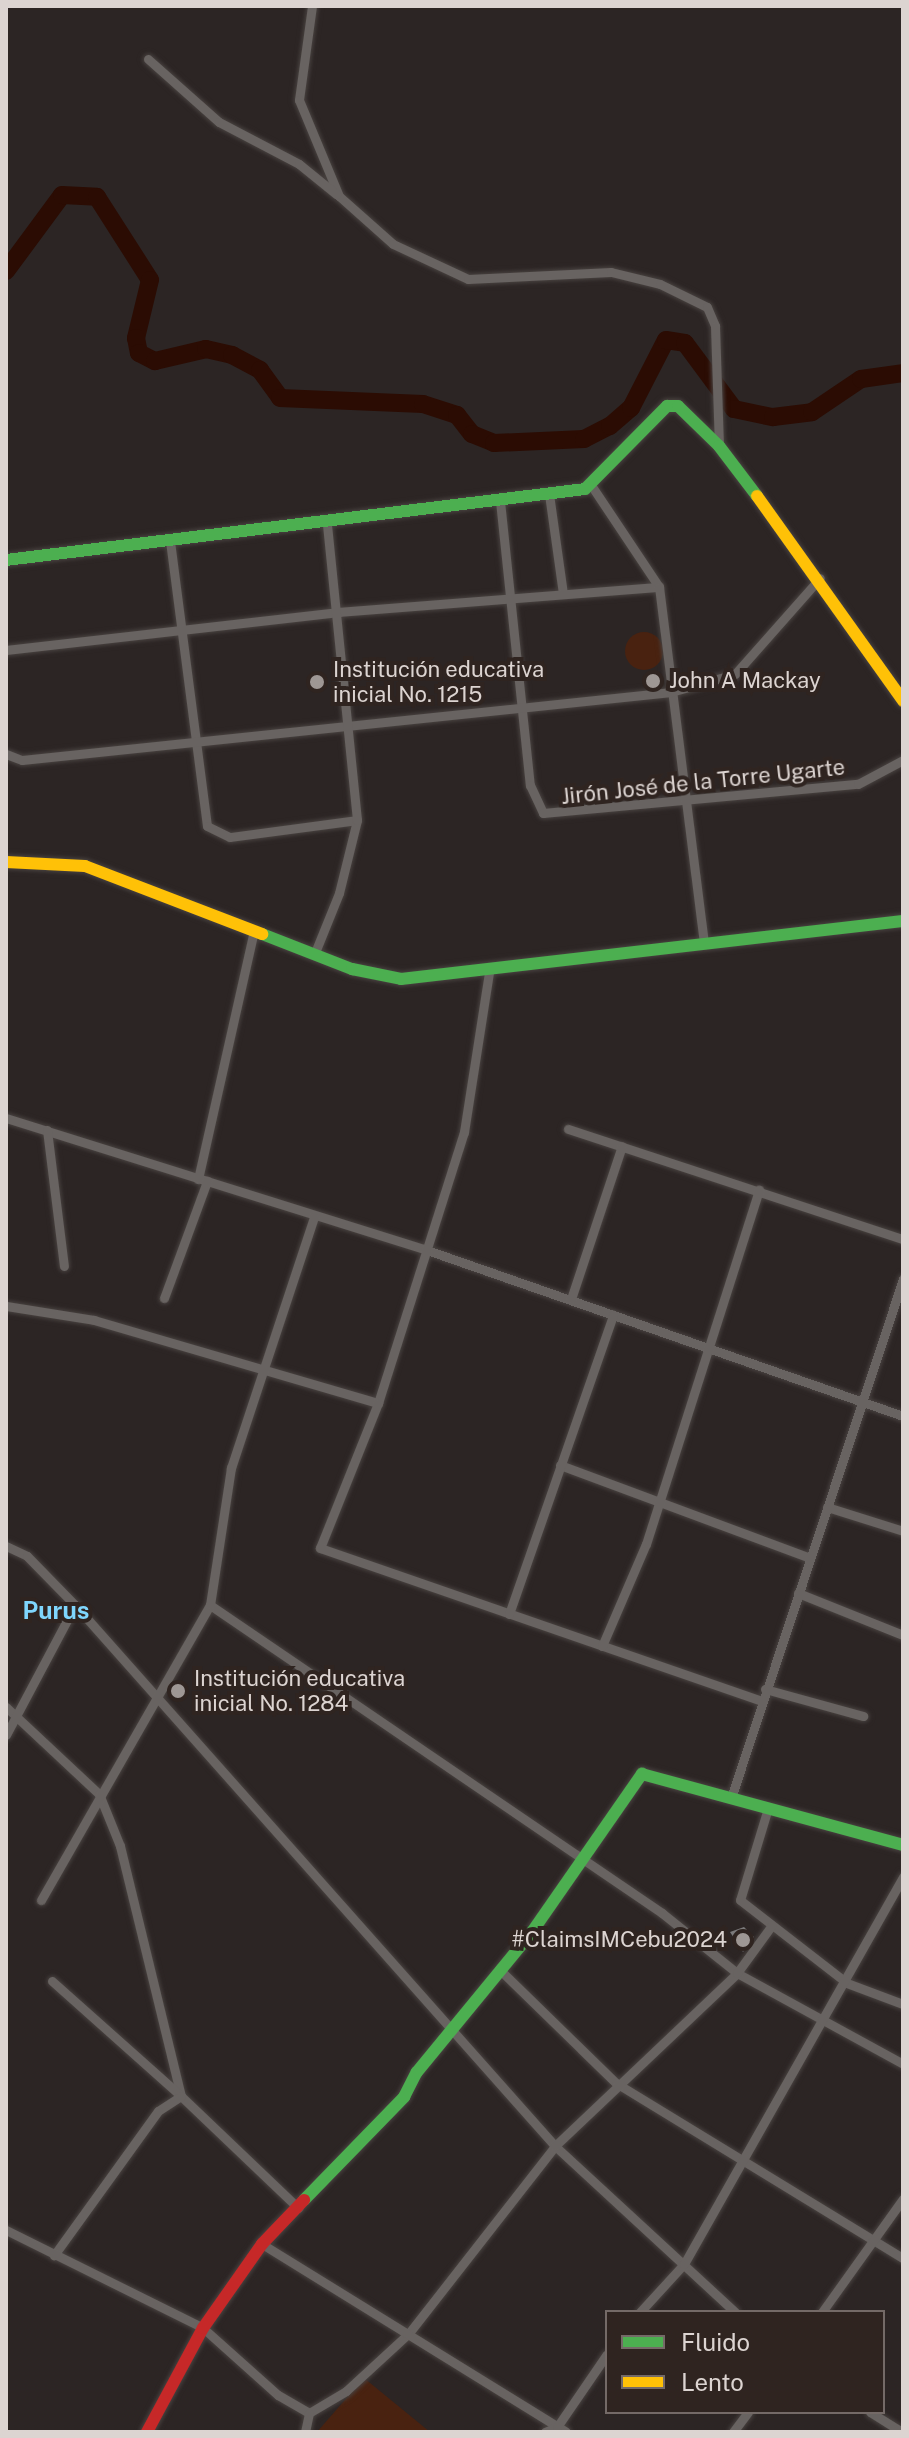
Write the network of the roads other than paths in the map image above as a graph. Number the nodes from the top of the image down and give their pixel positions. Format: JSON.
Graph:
{"nodes":[{"id":1,"x":312,"y":6,"type":"edge"},
{"id":2,"x":148,"y":59,"type":"dead end"},
{"id":3,"x":339,"y":196,"type":"junction"},
{"id":4,"x":719,"y":446,"type":"junction"},
{"id":5,"x":591,"y":485,"type":"junction"},
{"id":6,"x":549,"y":494,"type":"junction"},
{"id":7,"x":500,"y":501,"type":"junction"},
{"id":8,"x":327,"y":523,"type":"junction"},
{"id":9,"x":170,"y":541,"type":"junction"},
{"id":10,"x":6,"y":560,"type":"edge"},
{"id":11,"x":820,"y":578,"type":"junction"},
{"id":12,"x":659,"y":587,"type":"junction"},
{"id":13,"x":563,"y":593,"type":"junction"},
{"id":14,"x":510,"y":597,"type":"junction"},
{"id":15,"x":339,"y":612,"type":"junction"},
{"id":16,"x":179,"y":631,"type":"junction"},
{"id":17,"x":6,"y":650,"type":"edge"},
{"id":18,"x":671,"y":692,"type":"junction"},
{"id":19,"x":903,"y":701,"type":"edge"},
{"id":20,"x":520,"y":706,"type":"junction"},
{"id":21,"x":349,"y":722,"type":"junction"},
{"id":22,"x":193,"y":743,"type":"junction"},
{"id":23,"x":6,"y":754,"type":"edge"},
{"id":24,"x":903,"y":760,"type":"edge"},
{"id":25,"x":690,"y":801,"type":"junction"},
{"id":26,"x":357,"y":820,"type":"junction"},
{"id":27,"x":6,"y":862,"type":"edge"},
{"id":28,"x":903,"y":921,"type":"edge"},
{"id":29,"x":254,"y":931,"type":"junction"},
{"id":30,"x":704,"y":943,"type":"junction"},
{"id":31,"x":314,"y":955,"type":"junction"},
{"id":32,"x":489,"y":972,"type":"junction"},
{"id":33,"x":6,"y":1118,"type":"edge"},
{"id":34,"x":568,"y":1129,"type":"dead end"},
{"id":35,"x":47,"y":1130,"type":"junction"},
{"id":36,"x":622,"y":1146,"type":"junction"},
{"id":37,"x":202,"y":1180,"type":"junction"},
{"id":38,"x":759,"y":1190,"type":"junction"},
{"id":39,"x":314,"y":1217,"type":"junction"},
{"id":40,"x":903,"y":1239,"type":"edge"},
{"id":41,"x":424,"y":1249,"type":"junction"},
{"id":42,"x":64,"y":1266,"type":"dead end"},
{"id":43,"x":903,"y":1279,"type":"edge"},
{"id":44,"x":164,"y":1298,"type":"dead end"},
{"id":45,"x":571,"y":1299,"type":"junction"},
{"id":46,"x":6,"y":1306,"type":"edge"},
{"id":47,"x":613,"y":1315,"type":"junction"},
{"id":48,"x":707,"y":1347,"type":"junction"},
{"id":49,"x":264,"y":1369,"type":"junction"},
{"id":50,"x":860,"y":1402,"type":"junction"},
{"id":51,"x":378,"y":1403,"type":"junction"},
{"id":52,"x":903,"y":1416,"type":"edge"},
{"id":53,"x":560,"y":1465,"type":"junction"},
{"id":54,"x":656,"y":1499,"type":"junction"},
{"id":55,"x":827,"y":1507,"type":"junction"},
{"id":56,"x":903,"y":1531,"type":"edge"},
{"id":57,"x":6,"y":1546,"type":"edge"},
{"id":58,"x":810,"y":1558,"type":"junction"},
{"id":59,"x":798,"y":1593,"type":"junction"},
{"id":60,"x":75,"y":1605,"type":"junction"},
{"id":61,"x":210,"y":1605,"type":"junction"},
{"id":62,"x":509,"y":1614,"type":"junction"},
{"id":63,"x":903,"y":1635,"type":"edge"},
{"id":64,"x":602,"y":1646,"type":"junction"},
{"id":65,"x":765,"y":1689,"type":"junction"},
{"id":66,"x":154,"y":1694,"type":"junction"},
{"id":67,"x":761,"y":1701,"type":"junction"},
{"id":68,"x":6,"y":1707,"type":"edge"},
{"id":69,"x":18,"y":1714,"type":"junction"},
{"id":70,"x":863,"y":1716,"type":"dead end"},
{"id":71,"x":6,"y":1735,"type":"edge"},
{"id":72,"x":99,"y":1794,"type":"junction"},
{"id":73,"x":731,"y":1798,"type":"junction"},
{"id":74,"x":768,"y":1808,"type":"junction"},
{"id":75,"x":903,"y":1845,"type":"edge"},
{"id":76,"x":584,"y":1859,"type":"junction"},
{"id":77,"x":903,"y":1877,"type":"edge"},
{"id":78,"x":41,"y":1900,"type":"dead end"},
{"id":79,"x":772,"y":1925,"type":"junction"},
{"id":80,"x":499,"y":1969,"type":"junction"},
{"id":81,"x":737,"y":1973,"type":"junction"},
{"id":82,"x":52,"y":1981,"type":"dead end"},
{"id":83,"x":847,"y":1983,"type":"junction"},
{"id":84,"x":903,"y":2004,"type":"edge"},
{"id":85,"x":823,"y":2020,"type":"junction"},
{"id":86,"x":454,"y":2026,"type":"junction"},
{"id":87,"x":903,"y":2064,"type":"edge"},
{"id":88,"x":616,"y":2083,"type":"junction"},
{"id":89,"x":181,"y":2096,"type":"junction"},
{"id":90,"x":555,"y":2146,"type":"junction"},
{"id":91,"x":741,"y":2159,"type":"junction"},
{"id":92,"x":903,"y":2199,"type":"edge"},
{"id":93,"x":298,"y":2208,"type":"junction"},
{"id":94,"x":6,"y":2230,"type":"edge"},
{"id":95,"x":875,"y":2241,"type":"junction"},
{"id":96,"x":262,"y":2244,"type":"junction"},
{"id":97,"x":54,"y":2255,"type":"junction"},
{"id":98,"x":903,"y":2258,"type":"edge"},
{"id":99,"x":684,"y":2264,"type":"junction"},
{"id":100,"x":642,"y":2310,"type":"edge"},
{"id":101,"x":733,"y":2310,"type":"edge"},
{"id":102,"x":823,"y":2310,"type":"edge"},
{"id":103,"x":203,"y":2328,"type":"junction"},
{"id":104,"x":409,"y":2333,"type":"junction"},
{"id":105,"x":605,"y":2357,"type":"edge"},
{"id":106,"x":309,"y":2413,"type":"junction"},
{"id":107,"x":746,"y":2414,"type":"edge"},
{"id":108,"x":873,"y":2414,"type":"edge"},
{"id":109,"x":562,"y":2430,"type":"edge"},
{"id":110,"x":147,"y":2432,"type":"edge"},
{"id":111,"x":305,"y":2432,"type":"edge"},
{"id":112,"x":545,"y":2432,"type":"edge"},
{"id":113,"x":733,"y":2432,"type":"edge"},
{"id":114,"x":902,"y":2432,"type":"edge"}],
"edges":[{"from":1,"to":3,"type":"street"},
{"from":2,"to":3,"type":"street"},
{"from":3,"to":4,"type":"street"},
{"from":4,"to":5,"type":"street"},
{"from":4,"to":11,"type":"street"},
{"from":5,"to":6,"type":"street"},
{"from":5,"to":12,"type":"street"},
{"from":6,"to":7,"type":"street"},
{"from":6,"to":13,"type":"street"},
{"from":7,"to":8,"type":"street"},
{"from":7,"to":14,"type":"street"},
{"from":8,"to":9,"type":"street"},
{"from":8,"to":15,"type":"street"},
{"from":9,"to":10,"type":"street"},
{"from":9,"to":16,"type":"street"},
{"from":11,"to":18,"type":"street"},
{"from":11,"to":19,"type":"street"},
{"from":12,"to":13,"type":"street"},
{"from":12,"to":18,"type":"street"},
{"from":13,"to":14,"type":"street"},
{"from":14,"to":15,"type":"street"},
{"from":14,"to":20,"type":"street"},
{"from":15,"to":16,"type":"street"},
{"from":15,"to":21,"type":"street"},
{"from":16,"to":17,"type":"street"},
{"from":16,"to":22,"type":"street"},
{"from":18,"to":20,"type":"street"},
{"from":18,"to":25,"type":"street"},
{"from":20,"to":21,"type":"street"},
{"from":20,"to":25,"type":"street","name":"Jirón José de la Torre Ugarte"},
{"from":21,"to":22,"type":"street"},
{"from":21,"to":26,"type":"street"},
{"from":22,"to":23,"type":"street"},
{"from":22,"to":26,"type":"street"},
{"from":24,"to":25,"type":"street","name":"Jirón José de la Torre Ugarte"},
{"from":25,"to":30,"type":"street"},
{"from":26,"to":31,"type":"street"},
{"from":27,"to":29,"type":"street"},
{"from":28,"to":30,"type":"street"},
{"from":29,"to":31,"type":"street"},
{"from":29,"to":37,"type":"street"},
{"from":30,"to":32,"type":"street"},
{"from":31,"to":32,"type":"street"},
{"from":32,"to":41,"type":"street"},
{"from":33,"to":35,"type":"street"},
{"from":34,"to":36,"type":"street"},
{"from":35,"to":37,"type":"street"},
{"from":35,"to":42,"type":"street"},
{"from":36,"to":38,"type":"street"},
{"from":36,"to":45,"type":"street"},
{"from":37,"to":39,"type":"street"},
{"from":37,"to":44,"type":"street"},
{"from":38,"to":40,"type":"street"},
{"from":38,"to":48,"type":"street"},
{"from":39,"to":41,"type":"street"},
{"from":39,"to":49,"type":"street"},
{"from":41,"to":45,"type":"street"},
{"from":41,"to":51,"type":"street"},
{"from":43,"to":50,"type":"street"},
{"from":45,"to":47,"type":"street"},
{"from":46,"to":49,"type":"street"},
{"from":47,"to":48,"type":"street"},
{"from":47,"to":53,"type":"street"},
{"from":48,"to":50,"type":"street"},
{"from":48,"to":54,"type":"street"},
{"from":49,"to":51,"type":"street"},
{"from":49,"to":61,"type":"street"},
{"from":50,"to":52,"type":"street"},
{"from":50,"to":55,"type":"street"},
{"from":51,"to":62,"type":"street"},
{"from":53,"to":54,"type":"street"},
{"from":53,"to":62,"type":"street"},
{"from":54,"to":58,"type":"street"},
{"from":54,"to":64,"type":"street"},
{"from":55,"to":56,"type":"street"},
{"from":55,"to":58,"type":"street"},
{"from":57,"to":60,"type":"street"},
{"from":58,"to":59,"type":"street"},
{"from":59,"to":63,"type":"street"},
{"from":59,"to":65,"type":"street"},
{"from":60,"to":66,"type":"street"},
{"from":60,"to":69,"type":"street"},
{"from":61,"to":66,"type":"street"},
{"from":61,"to":76,"type":"street"},
{"from":62,"to":64,"type":"street"},
{"from":64,"to":67,"type":"street"},
{"from":65,"to":67,"type":"street"},
{"from":65,"to":70,"type":"street"},
{"from":66,"to":72,"type":"street"},
{"from":66,"to":86,"type":"street"},
{"from":67,"to":73,"type":"street"},
{"from":68,"to":69,"type":"street"},
{"from":69,"to":71,"type":"street"},
{"from":69,"to":72,"type":"street"},
{"from":72,"to":78,"type":"street"},
{"from":72,"to":89,"type":"street"},
{"from":73,"to":74,"type":"street"},
{"from":73,"to":76,"type":"street"},
{"from":74,"to":75,"type":"street"},
{"from":74,"to":79,"type":"street"},
{"from":76,"to":80,"type":"street"},
{"from":76,"to":81,"type":"street"},
{"from":77,"to":83,"type":"street"},
{"from":79,"to":81,"type":"street"},
{"from":79,"to":83,"type":"street"},
{"from":80,"to":86,"type":"street"},
{"from":80,"to":88,"type":"street"},
{"from":81,"to":85,"type":"street"},
{"from":81,"to":88,"type":"street"},
{"from":82,"to":89,"type":"street"},
{"from":83,"to":84,"type":"street"},
{"from":83,"to":85,"type":"street"},
{"from":85,"to":87,"type":"street"},
{"from":85,"to":91,"type":"street"},
{"from":86,"to":90,"type":"street"},
{"from":86,"to":93,"type":"street"},
{"from":88,"to":90,"type":"street"},
{"from":88,"to":91,"type":"street"},
{"from":89,"to":93,"type":"street"},
{"from":89,"to":97,"type":"street"},
{"from":90,"to":99,"type":"street"},
{"from":90,"to":104,"type":"street"},
{"from":91,"to":95,"type":"street"},
{"from":91,"to":99,"type":"street"},
{"from":92,"to":95,"type":"street"},
{"from":93,"to":96,"type":"street"},
{"from":94,"to":97,"type":"street"},
{"from":95,"to":98,"type":"street"},
{"from":95,"to":102,"type":"street"},
{"from":96,"to":103,"type":"street"},
{"from":96,"to":104,"type":"street"},
{"from":97,"to":103,"type":"street"},
{"from":99,"to":100,"type":"street"},
{"from":99,"to":101,"type":"street"},
{"from":103,"to":106,"type":"street"},
{"from":103,"to":110,"type":"street"},
{"from":104,"to":106,"type":"street"},
{"from":104,"to":109,"type":"street"},
{"from":105,"to":109,"type":"street"},
{"from":106,"to":111,"type":"street"},
{"from":107,"to":113,"type":"street"},
{"from":108,"to":114,"type":"street"},
{"from":109,"to":112,"type":"street"}]}
